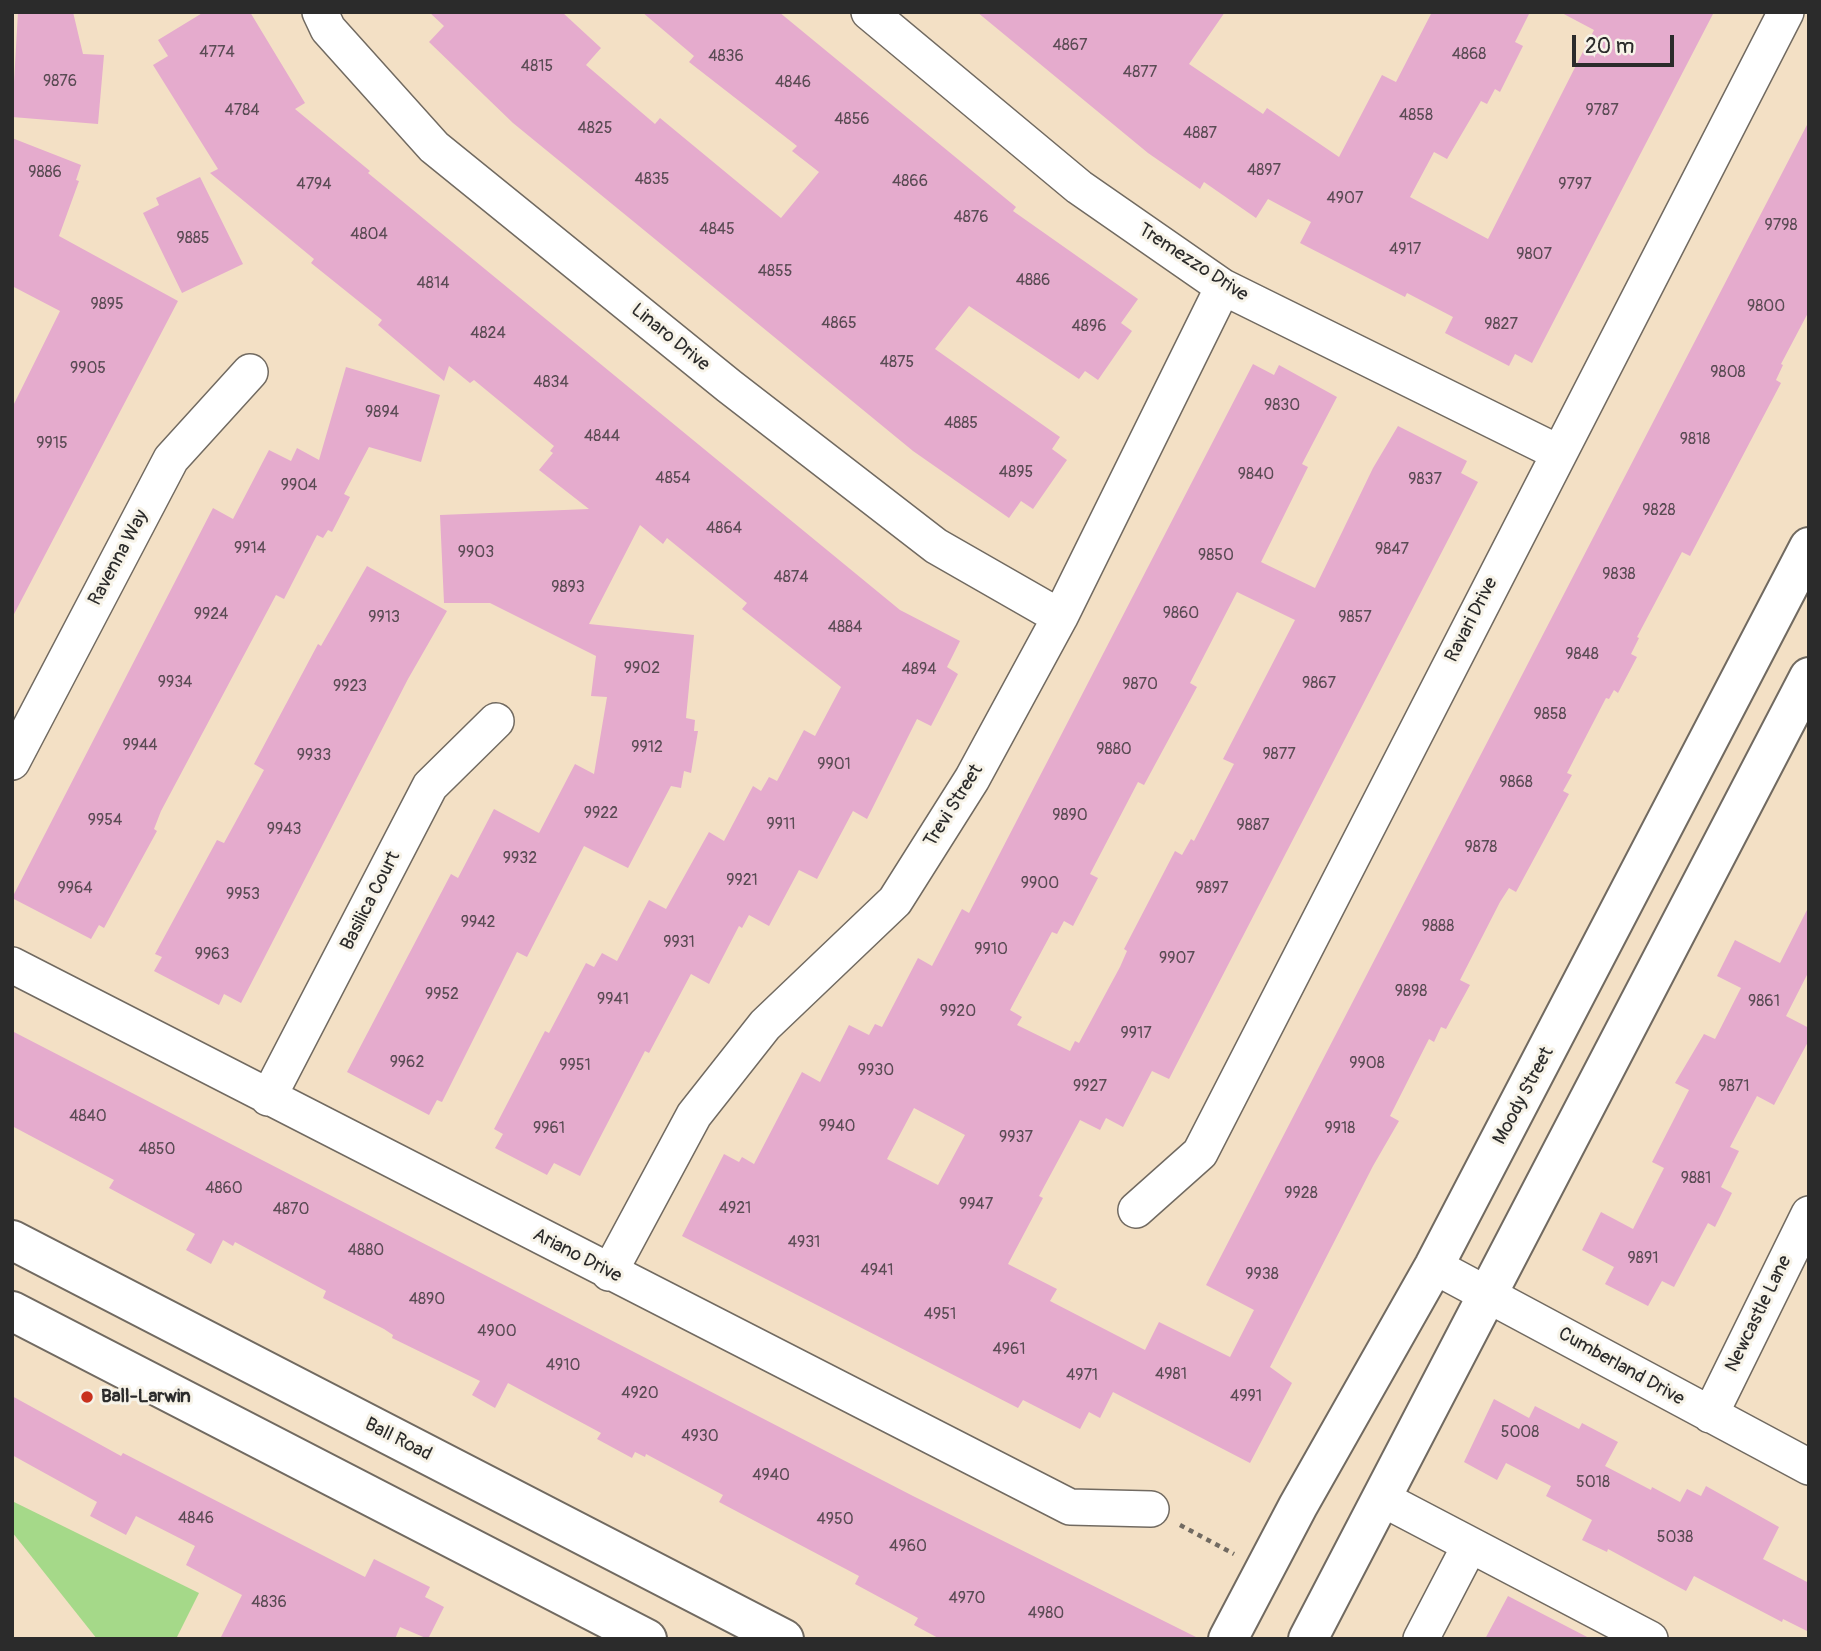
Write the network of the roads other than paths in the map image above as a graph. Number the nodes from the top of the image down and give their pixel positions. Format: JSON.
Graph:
{"nodes":[{"id":1,"x":320,"y":12,"type":"edge"},
{"id":2,"x":869,"y":12,"type":"edge"},
{"id":3,"x":1786,"y":12,"type":"edge"},
{"id":4,"x":1223,"y":286,"type":"junction"},
{"id":5,"x":250,"y":372,"type":"dead end"},
{"id":6,"x":1557,"y":452,"type":"junction"},
{"id":7,"x":1809,"y":547,"type":"edge"},
{"id":8,"x":1060,"y":617,"type":"junction"},
{"id":9,"x":1809,"y":677,"type":"edge"},
{"id":10,"x":496,"y":721,"type":"dead end"},
{"id":11,"x":12,"y":762,"type":"edge"},
{"id":12,"x":12,"y":965,"type":"edge"},
{"id":13,"x":268,"y":1098,"type":"junction"},
{"id":14,"x":1136,"y":1210,"type":"dead end"},
{"id":15,"x":1809,"y":1213,"type":"edge"},
{"id":16,"x":12,"y":1240,"type":"edge"},
{"id":17,"x":1434,"y":1266,"type":"junction"},
{"id":18,"x":609,"y":1273,"type":"junction"},
{"id":19,"x":1488,"y":1294,"type":"junction"},
{"id":20,"x":12,"y":1311,"type":"edge"},
{"id":21,"x":1710,"y":1415,"type":"junction"},
{"id":22,"x":1809,"y":1467,"type":"edge"},
{"id":23,"x":1381,"y":1498,"type":"junction"},
{"id":24,"x":1151,"y":1509,"type":"road end"},
{"id":25,"x":1470,"y":1545,"type":"junction"},
{"id":26,"x":647,"y":1639,"type":"edge"},
{"id":27,"x":785,"y":1639,"type":"edge"},
{"id":28,"x":1228,"y":1639,"type":"edge"},
{"id":29,"x":1308,"y":1639,"type":"edge"},
{"id":30,"x":1421,"y":1639,"type":"edge"},
{"id":31,"x":1650,"y":1639,"type":"edge"}],
"edges":[{"from":1,"to":8,"type":"street","name":"Linaro Drive"},
{"from":2,"to":4,"type":"street","name":"Tremezzo Drive"},
{"from":3,"to":6,"type":"street","name":"Ravari Drive"},
{"from":4,"to":6,"type":"street","name":"Tremezzo Drive"},
{"from":4,"to":8,"type":"street","name":"Trevi Street"},
{"from":5,"to":11,"type":"street","name":"Ravenna Way"},
{"from":6,"to":14,"type":"street","name":"Ravari Drive"},
{"from":7,"to":17,"type":"main road","name":"Moody Street"},
{"from":8,"to":18,"type":"street","name":"Trevi Street"},
{"from":9,"to":19,"type":"main road"},
{"from":10,"to":13,"type":"street","name":"Basilica Court"},
{"from":12,"to":13,"type":"street","name":"Ariano Drive"},
{"from":13,"to":18,"type":"street","name":"Ariano Drive"},
{"from":15,"to":21,"type":"street","name":"Newcastle Lane"},
{"from":16,"to":27,"type":"main road","name":"Ball Road"},
{"from":17,"to":19,"type":"street","name":"Cumberland Drive"},
{"from":17,"to":28,"type":"main road","name":"Moody Street"},
{"from":18,"to":24,"type":"street","name":"Ariano Drive"},
{"from":19,"to":21,"type":"street","name":"Cumberland Drive"},
{"from":19,"to":23,"type":"main road"},
{"from":20,"to":26,"type":"main road"},
{"from":21,"to":22,"type":"street","name":"Cumberland Drive"},
{"from":23,"to":25,"type":"street"},
{"from":23,"to":29,"type":"main road"},
{"from":25,"to":30,"type":"street"},
{"from":25,"to":31,"type":"street"}]}
